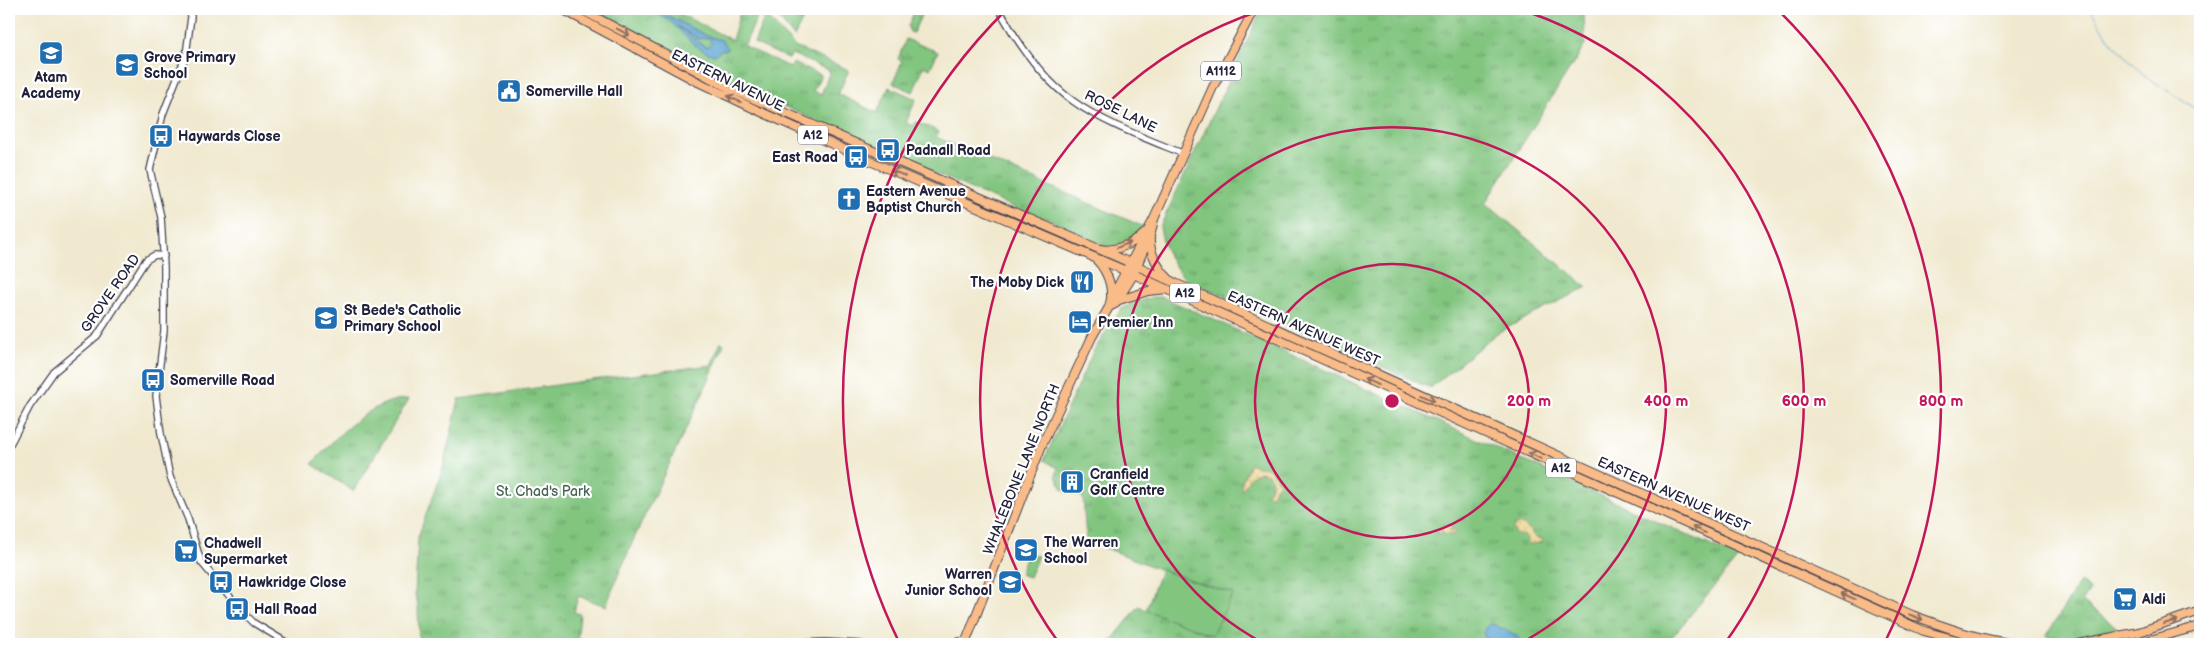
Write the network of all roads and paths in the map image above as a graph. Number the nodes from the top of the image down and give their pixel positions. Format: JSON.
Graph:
{"nodes":[{"id":1,"x":190,"y":9,"type":"edge"},
{"id":2,"x":562,"y":9,"type":"edge"},
{"id":3,"x":580,"y":9,"type":"edge"},
{"id":4,"x":1000,"y":9,"type":"edge"},
{"id":5,"x":1254,"y":9,"type":"edge"},
{"id":6,"x":1184,"y":154,"type":"junction"},
{"id":7,"x":982,"y":198,"type":"junction"},
{"id":8,"x":1149,"y":232,"type":"junction"},
{"id":9,"x":1098,"y":249,"type":"junction"},
{"id":10,"x":164,"y":256,"type":"junction"},
{"id":11,"x":1090,"y":256,"type":"junction"},
{"id":12,"x":1132,"y":270,"type":"junction"},
{"id":13,"x":1177,"y":284,"type":"junction"},
{"id":14,"x":1167,"y":289,"type":"junction"},
{"id":15,"x":1112,"y":302,"type":"junction"},
{"id":16,"x":1231,"y":319,"type":"junction"},
{"id":17,"x":9,"y":446,"type":"edge"},
{"id":18,"x":2200,"y":611,"type":"edge"},
{"id":19,"x":2200,"y":626,"type":"edge"},
{"id":20,"x":966,"y":642,"type":"edge"},
{"id":21,"x":289,"y":644,"type":"edge"},
{"id":22,"x":776,"y":644,"type":"edge"},
{"id":23,"x":861,"y":644,"type":"edge"},
{"id":24,"x":944,"y":644,"type":"edge"},
{"id":25,"x":1972,"y":644,"type":"edge"},
{"id":26,"x":2020,"y":644,"type":"edge"},
{"id":27,"x":2078,"y":644,"type":"edge"},
{"id":28,"x":2135,"y":644,"type":"edge"}],
"edges":[{"from":1,"to":10,"type":"street"},
{"from":11,"to":2,"type":"main road","name":"EASTERN AVENUE","number":"A12","one_way":true},
{"from":3,"to":7,"type":"main road","name":"EASTERN AVENUE","number":"A12","one_way":true},
{"from":4,"to":6,"type":"street","name":"ROSE LANE"},
{"from":5,"to":6,"type":"main road","name":"WHALEBONE LANE NORTH","number":"A1112"},
{"from":6,"to":8,"type":"main road","name":"WHALEBONE LANE NORTH","number":"A1112"},
{"from":7,"to":9,"type":"main road","name":"EASTERN AVENUE","number":"A12"},
{"from":7,"to":12,"type":"main road","number":"A12"},
{"from":9,"to":8,"type":"main road","number":"A1112","one_way":true},
{"from":8,"to":12,"type":"main road","name":"WHALEBONE LANE NORTH","number":"A1112"},
{"from":8,"to":12,"type":"main road","name":"WHALEBONE LANE NORTH","number":"A1112"},
{"from":8,"to":13,"type":"main road"},
{"from":9,"to":12,"type":"main road","name":"EASTERN AVENUE","number":"A12"},
{"from":10,"to":17,"type":"street","name":"GROVE ROAD"},
{"from":10,"to":21,"type":"street"},
{"from":11,"to":12,"type":"main road","name":"EASTERN AVENUE","number":"A12"},
{"from":11,"to":15,"type":"main road"},
{"from":12,"to":13,"type":"main road","name":"EASTERN AVENUE WEST","number":"A12"},
{"from":12,"to":14,"type":"main road","name":"EASTERN AVENUE WEST","number":"A12"},
{"from":12,"to":15,"type":"main road","name":"WHALEBONE LANE NORTH","number":"A1112"},
{"from":12,"to":16,"type":"main road","number":"A12"},
{"from":13,"to":26,"type":"main road","name":"EASTERN AVENUE WEST","number":"A12","one_way":true},
{"from":14,"to":15,"type":"main road"},
{"from":14,"to":16,"type":"main road","name":"EASTERN AVENUE WEST","number":"A12"},
{"from":15,"to":20,"type":"main road","name":"WHALEBONE LANE NORTH","number":"A1112"},
{"from":25,"to":16,"type":"main road","name":"EASTERN AVENUE WEST","number":"A12","one_way":true},
{"from":27,"to":18,"type":"main road","one_way":true},
{"from":19,"to":28,"type":"main road"},
{"from":20,"to":24,"type":"street"},
{"from":22,"to":23,"type":"street"}]}
